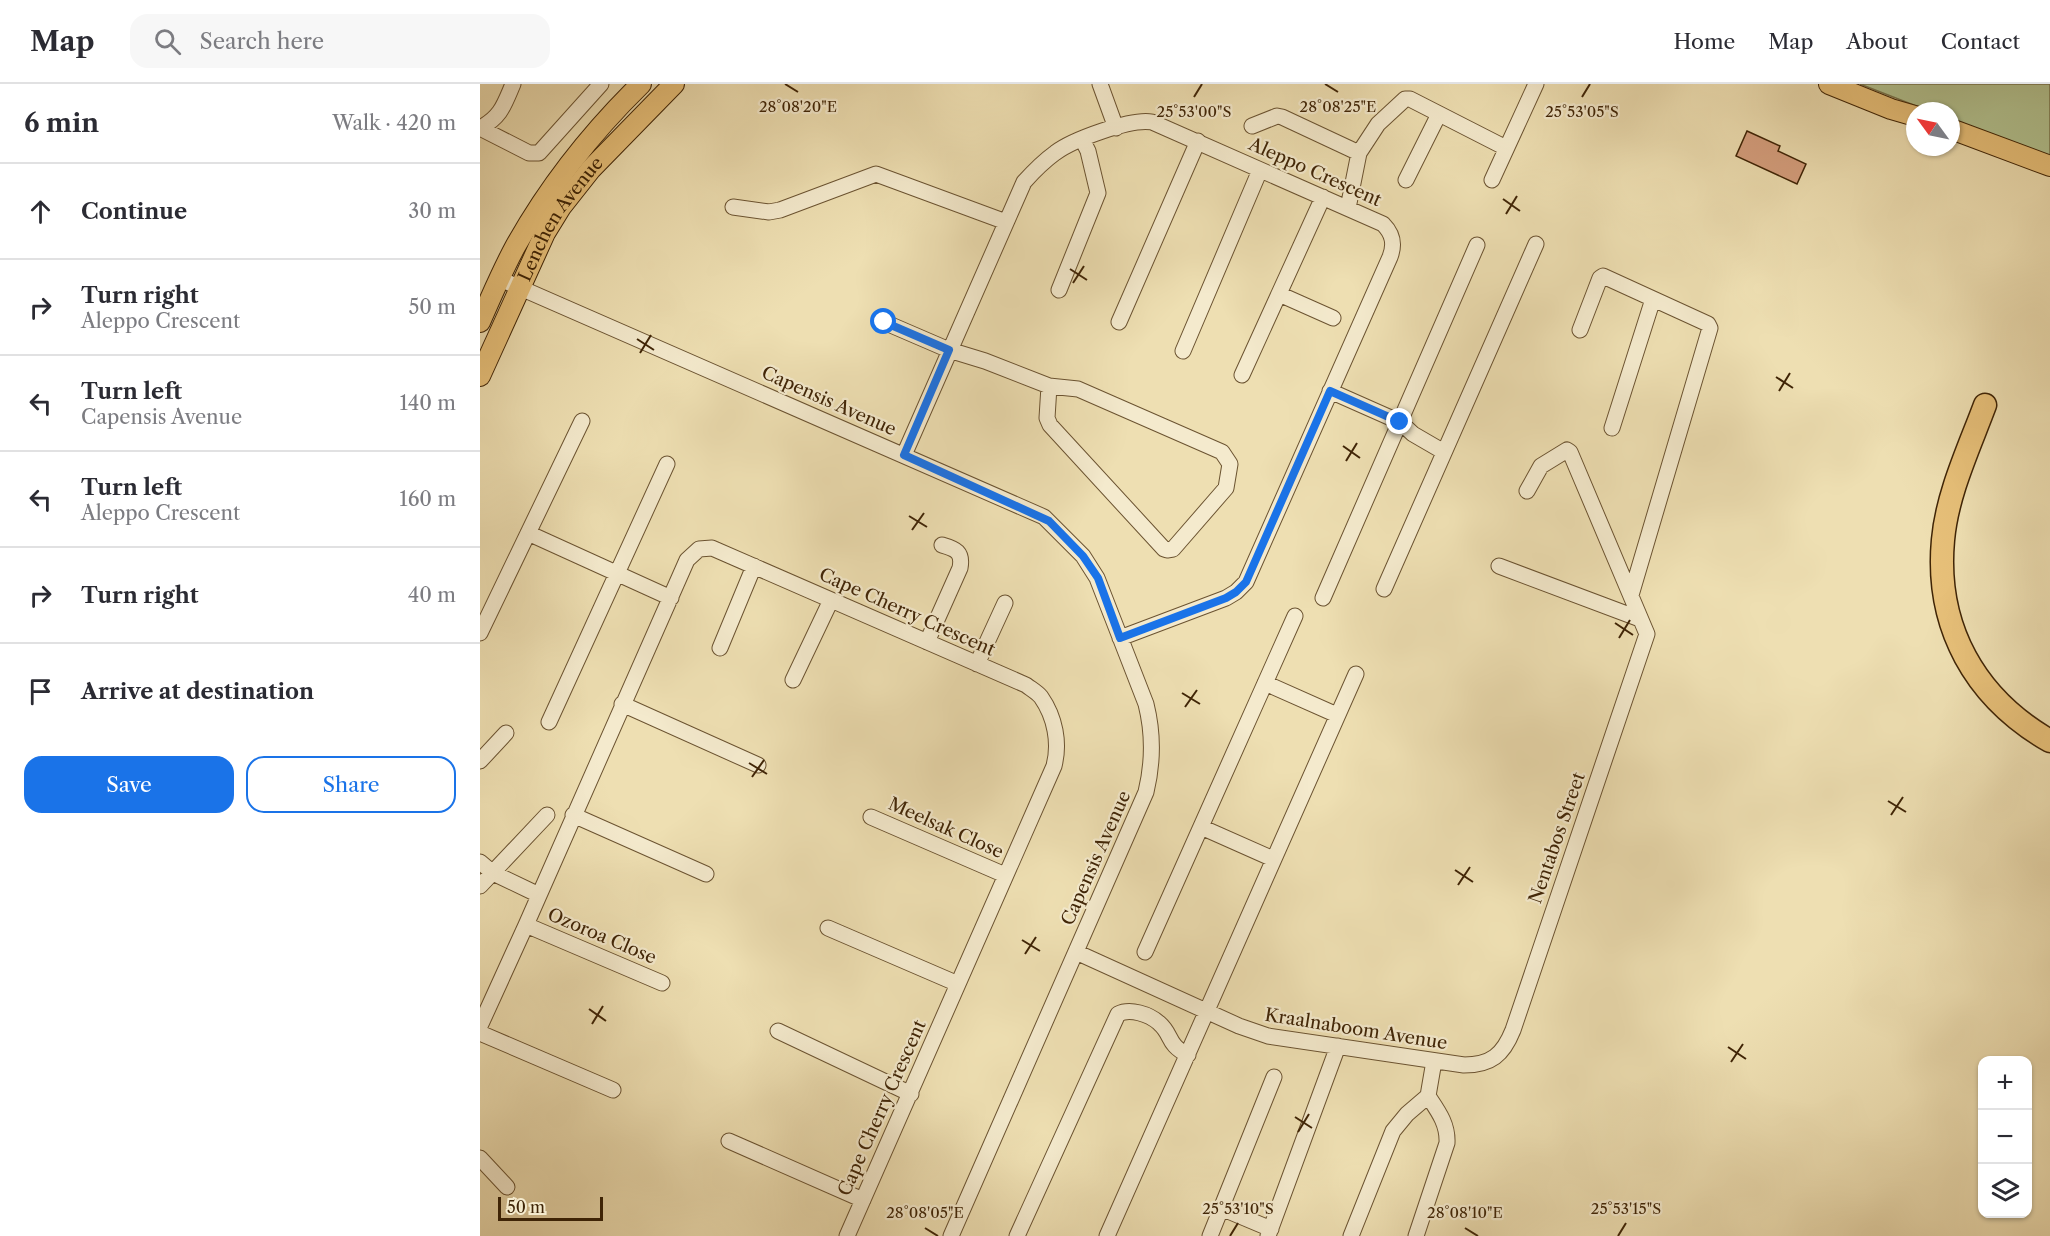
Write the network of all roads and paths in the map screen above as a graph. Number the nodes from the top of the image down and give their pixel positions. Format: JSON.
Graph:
{"nodes":[{"id":1,"x":513,"y":84,"type":"edge"},
{"id":2,"x":601,"y":84,"type":"edge"},
{"id":3,"x":641,"y":84,"type":"edge"},
{"id":4,"x":674,"y":84,"type":"edge"},
{"id":5,"x":1100,"y":84,"type":"edge"},
{"id":6,"x":1536,"y":84,"type":"edge"},
{"id":7,"x":1829,"y":84,"type":"edge"},
{"id":8,"x":1855,"y":84,"type":"edge"},
{"id":9,"x":1906,"y":111,"type":"edge"},
{"id":10,"x":1906,"y":113,"type":"edge"},
{"id":11,"x":1439,"y":114,"type":"junction"},
{"id":12,"x":1252,"y":126,"type":"dead end"},
{"id":13,"x":480,"y":128,"type":"edge"},
{"id":14,"x":1116,"y":128,"type":"junction"},
{"id":15,"x":1960,"y":132,"type":"edge"},
{"id":16,"x":1082,"y":140,"type":"junction"},
{"id":17,"x":1198,"y":141,"type":"junction"},
{"id":18,"x":1506,"y":148,"type":"junction"},
{"id":19,"x":1359,"y":153,"type":"junction"},
{"id":20,"x":2050,"y":166,"type":"edge"},
{"id":21,"x":1260,"y":170,"type":"junction"},
{"id":22,"x":1406,"y":180,"type":"dead end"},
{"id":23,"x":1492,"y":180,"type":"dead end"},
{"id":24,"x":1323,"y":197,"type":"junction"},
{"id":25,"x":733,"y":207,"type":"dead end"},
{"id":26,"x":1348,"y":208,"type":"junction"},
{"id":27,"x":1006,"y":222,"type":"junction"},
{"id":28,"x":1536,"y":244,"type":"dead end"},
{"id":29,"x":1477,"y":245,"type":"dead end"},
{"id":30,"x":500,"y":279,"type":"junction"},
{"id":31,"x":520,"y":287,"type":"junction"},
{"id":32,"x":1059,"y":290,"type":"dead end"},
{"id":33,"x":1279,"y":294,"type":"junction"},
{"id":34,"x":1653,"y":299,"type":"junction"},
{"id":35,"x":1333,"y":318,"type":"dead end"},
{"id":36,"x":480,"y":322,"type":"edge"},
{"id":37,"x":884,"y":322,"type":"dead end"},
{"id":38,"x":1119,"y":322,"type":"dead end"},
{"id":39,"x":1580,"y":330,"type":"dead end"},
{"id":40,"x":949,"y":350,"type":"junction"},
{"id":41,"x":1183,"y":351,"type":"dead end"},
{"id":42,"x":1242,"y":375,"type":"dead end"},
{"id":43,"x":480,"y":376,"type":"edge"},
{"id":44,"x":1049,"y":386,"type":"junction"},
{"id":45,"x":1330,"y":391,"type":"junction"},
{"id":46,"x":1985,"y":405,"type":"dead end"},
{"id":47,"x":582,"y":421,"type":"dead end"},
{"id":48,"x":1400,"y":422,"type":"junction"},
{"id":49,"x":1612,"y":428,"type":"dead end"},
{"id":50,"x":1444,"y":452,"type":"junction"},
{"id":51,"x":904,"y":455,"type":"junction"},
{"id":52,"x":667,"y":464,"type":"dead end"},
{"id":53,"x":1527,"y":491,"type":"dead end"},
{"id":54,"x":528,"y":533,"type":"junction"},
{"id":55,"x":942,"y":545,"type":"dead end"},
{"id":56,"x":754,"y":566,"type":"junction"},
{"id":57,"x":1499,"y":566,"type":"dead end"},
{"id":58,"x":617,"y":573,"type":"junction"},
{"id":59,"x":1384,"y":589,"type":"dead end"},
{"id":60,"x":1630,"y":595,"type":"junction"},
{"id":61,"x":671,"y":598,"type":"junction"},
{"id":62,"x":1323,"y":598,"type":"dead end"},
{"id":63,"x":834,"y":601,"type":"junction"},
{"id":64,"x":1005,"y":603,"type":"dead end"},
{"id":65,"x":1295,"y":616,"type":"dead end"},
{"id":66,"x":1640,"y":619,"type":"junction"},
{"id":67,"x":480,"y":633,"type":"edge"},
{"id":68,"x":1120,"y":638,"type":"junction"},
{"id":69,"x":927,"y":642,"type":"junction"},
{"id":70,"x":720,"y":648,"type":"dead end"},
{"id":71,"x":811,"y":661,"type":"dead end"},
{"id":72,"x":977,"y":664,"type":"junction"},
{"id":73,"x":1356,"y":674,"type":"dead end"},
{"id":74,"x":793,"y":680,"type":"dead end"},
{"id":75,"x":1265,"y":683,"type":"junction"},
{"id":76,"x":622,"y":704,"type":"junction"},
{"id":77,"x":1337,"y":715,"type":"junction"},
{"id":78,"x":549,"y":722,"type":"dead end"},
{"id":79,"x":506,"y":733,"type":"dead end"},
{"id":80,"x":2050,"y":741,"type":"edge"},
{"id":81,"x":480,"y":761,"type":"edge"},
{"id":82,"x":758,"y":765,"type":"dead end"},
{"id":83,"x":547,"y":815,"type":"dead end"},
{"id":84,"x":573,"y":815,"type":"junction"},
{"id":85,"x":871,"y":817,"type":"dead end"},
{"id":86,"x":1201,"y":827,"type":"junction"},
{"id":87,"x":1273,"y":859,"type":"junction"},
{"id":88,"x":480,"y":862,"type":"edge"},
{"id":89,"x":492,"y":873,"type":"junction"},
{"id":90,"x":706,"y":874,"type":"dead end"},
{"id":91,"x":1005,"y":876,"type":"junction"},
{"id":92,"x":480,"y":886,"type":"edge"},
{"id":93,"x":539,"y":895,"type":"junction"},
{"id":94,"x":526,"y":925,"type":"junction"},
{"id":95,"x":828,"y":928,"type":"dead end"},
{"id":96,"x":1076,"y":952,"type":"junction"},
{"id":97,"x":1145,"y":952,"type":"dead end"},
{"id":98,"x":662,"y":983,"type":"dead end"},
{"id":99,"x":958,"y":984,"type":"junction"},
{"id":100,"x":1206,"y":1011,"type":"junction"},
{"id":101,"x":480,"y":1026,"type":"edge"},
{"id":102,"x":778,"y":1031,"type":"dead end"},
{"id":103,"x":480,"y":1033,"type":"edge"},
{"id":104,"x":1338,"y":1046,"type":"junction"},
{"id":105,"x":1500,"y":1053,"type":"joint"},
{"id":106,"x":1188,"y":1055,"type":"junction"},
{"id":107,"x":1434,"y":1061,"type":"junction"},
{"id":108,"x":1274,"y":1077,"type":"dead end"},
{"id":109,"x":613,"y":1090,"type":"dead end"},
{"id":110,"x":911,"y":1094,"type":"junction"},
{"id":111,"x":1428,"y":1096,"type":"junction"},
{"id":112,"x":729,"y":1141,"type":"dead end"},
{"id":113,"x":480,"y":1158,"type":"edge"},
{"id":114,"x":507,"y":1187,"type":"dead end"},
{"id":115,"x":863,"y":1200,"type":"junction"},
{"id":116,"x":1221,"y":1208,"type":"junction"},
{"id":117,"x":1269,"y":1232,"type":"edge"},
{"id":118,"x":847,"y":1236,"type":"edge"},
{"id":119,"x":951,"y":1236,"type":"edge"},
{"id":120,"x":1017,"y":1236,"type":"edge"},
{"id":121,"x":1107,"y":1236,"type":"edge"},
{"id":122,"x":1210,"y":1236,"type":"edge"},
{"id":123,"x":1351,"y":1236,"type":"edge"},
{"id":124,"x":1416,"y":1236,"type":"edge"}],
"edges":[{"from":1,"to":13,"type":"street"},
{"from":2,"to":13,"type":"street"},
{"from":3,"to":30,"type":"main road","name":"Lenchen Avenue"},
{"from":4,"to":31,"type":"main road","name":"Lenchen Avenue"},
{"from":5,"to":14,"type":"street"},
{"from":6,"to":18,"type":"street"},
{"from":7,"to":10,"type":"main road"},
{"from":8,"to":9,"type":"main road"},
{"from":11,"to":18,"type":"street"},
{"from":11,"to":19,"type":"street"},
{"from":11,"to":22,"type":"street"},
{"from":12,"to":19,"type":"street"},
{"from":14,"to":16,"type":"street","name":"Aleppo Crescent"},
{"from":14,"to":17,"type":"street","name":"Aleppo Crescent"},
{"from":15,"to":20,"type":"main road"},
{"from":16,"to":27,"type":"street","name":"Aleppo Crescent"},
{"from":16,"to":32,"type":"street"},
{"from":17,"to":21,"type":"street","name":"Aleppo Crescent"},
{"from":17,"to":38,"type":"street"},
{"from":18,"to":23,"type":"street"},
{"from":19,"to":26,"type":"street"},
{"from":21,"to":24,"type":"street","name":"Aleppo Crescent"},
{"from":21,"to":41,"type":"street"},
{"from":24,"to":26,"type":"street","name":"Aleppo Crescent"},
{"from":24,"to":33,"type":"street"},
{"from":25,"to":27,"type":"street"},
{"from":26,"to":45,"type":"street","name":"Aleppo Crescent"},
{"from":27,"to":40,"type":"street","name":"Aleppo Crescent"},
{"from":28,"to":50,"type":"street"},
{"from":29,"to":48,"type":"street"},
{"from":30,"to":31,"type":"street","name":"Capensis Avenue"},
{"from":30,"to":36,"type":"main road","name":"Lenchen Avenue"},
{"from":31,"to":43,"type":"main road","name":"Lenchen Avenue"},
{"from":31,"to":51,"type":"street","name":"Capensis Avenue"},
{"from":33,"to":35,"type":"street"},
{"from":33,"to":42,"type":"street"},
{"from":34,"to":39,"type":"street"},
{"from":34,"to":49,"type":"street"},
{"from":34,"to":60,"type":"street"},
{"from":37,"to":40,"type":"street"},
{"from":40,"to":44,"type":"street"},
{"from":40,"to":51,"type":"street","name":"Aleppo Crescent"},
{"from":44,"to":44,"type":"street"},
{"from":45,"to":48,"type":"street"},
{"from":45,"to":68,"type":"street","name":"Aleppo Crescent"},
{"from":46,"to":80,"type":"highway"},
{"from":47,"to":54,"type":"street"},
{"from":48,"to":50,"type":"street"},
{"from":48,"to":62,"type":"street"},
{"from":50,"to":59,"type":"street"},
{"from":51,"to":68,"type":"street","name":"Capensis Avenue"},
{"from":52,"to":58,"type":"street"},
{"from":53,"to":60,"type":"street"},
{"from":54,"to":58,"type":"street"},
{"from":54,"to":67,"type":"street"},
{"from":55,"to":69,"type":"street"},
{"from":56,"to":61,"type":"street","name":"Cape Cherry Crescent"},
{"from":56,"to":63,"type":"street","name":"Cape Cherry Crescent"},
{"from":56,"to":70,"type":"street"},
{"from":57,"to":66,"type":"street"},
{"from":58,"to":61,"type":"street"},
{"from":58,"to":78,"type":"street"},
{"from":60,"to":66,"type":"street"},
{"from":61,"to":76,"type":"street","name":"Cape Cherry Crescent"},
{"from":63,"to":69,"type":"street","name":"Cape Cherry Crescent"},
{"from":63,"to":71,"type":"street"},
{"from":63,"to":74,"type":"street"},
{"from":64,"to":72,"type":"street"},
{"from":65,"to":75,"type":"street"},
{"from":66,"to":105,"type":"street","name":"Nentabos Street"},
{"from":68,"to":96,"type":"street","name":"Capensis Avenue"},
{"from":69,"to":72,"type":"street","name":"Cape Cherry Crescent"},
{"from":72,"to":91,"type":"street","name":"Cape Cherry Crescent"},
{"from":73,"to":77,"type":"street"},
{"from":75,"to":77,"type":"street"},
{"from":75,"to":86,"type":"street"},
{"from":76,"to":82,"type":"street"},
{"from":76,"to":84,"type":"street","name":"Cape Cherry Crescent"},
{"from":77,"to":87,"type":"street"},
{"from":79,"to":81,"type":"street"},
{"from":83,"to":89,"type":"street"},
{"from":84,"to":90,"type":"street"},
{"from":84,"to":93,"type":"street","name":"Cape Cherry Crescent"},
{"from":85,"to":91,"type":"street","name":"Meelsak Close"},
{"from":86,"to":87,"type":"street"},
{"from":86,"to":97,"type":"street"},
{"from":87,"to":100,"type":"street"},
{"from":88,"to":89,"type":"street"},
{"from":89,"to":92,"type":"street"},
{"from":89,"to":93,"type":"street"},
{"from":91,"to":99,"type":"street","name":"Cape Cherry Crescent"},
{"from":93,"to":94,"type":"street","name":"Cape Cherry Crescent"},
{"from":94,"to":98,"type":"street","name":"Ozoroa Close"},
{"from":94,"to":101,"type":"street","name":"Cape Cherry Crescent"},
{"from":95,"to":99,"type":"street"},
{"from":96,"to":100,"type":"street","name":"Kraalnaboom Avenue"},
{"from":96,"to":119,"type":"street","name":"Capensis Avenue"},
{"from":99,"to":110,"type":"street","name":"Cape Cherry Crescent"},
{"from":100,"to":104,"type":"street","name":"Kraalnaboom Avenue"},
{"from":100,"to":106,"type":"street"},
{"from":102,"to":110,"type":"street"},
{"from":103,"to":109,"type":"street"},
{"from":104,"to":107,"type":"street","name":"Kraalnaboom Avenue"},
{"from":104,"to":117,"type":"street"},
{"from":105,"to":107,"type":"street","name":"Kraalnaboom Avenue"},
{"from":106,"to":120,"type":"street"},
{"from":106,"to":121,"type":"street"},
{"from":107,"to":111,"type":"street"},
{"from":108,"to":116,"type":"street"},
{"from":110,"to":115,"type":"street","name":"Cape Cherry Crescent"},
{"from":111,"to":123,"type":"street"},
{"from":111,"to":124,"type":"street"},
{"from":112,"to":115,"type":"street"},
{"from":113,"to":114,"type":"street"},
{"from":115,"to":118,"type":"street","name":"Cape Cherry Crescent"},
{"from":116,"to":117,"type":"street"},
{"from":116,"to":122,"type":"street"}]}
